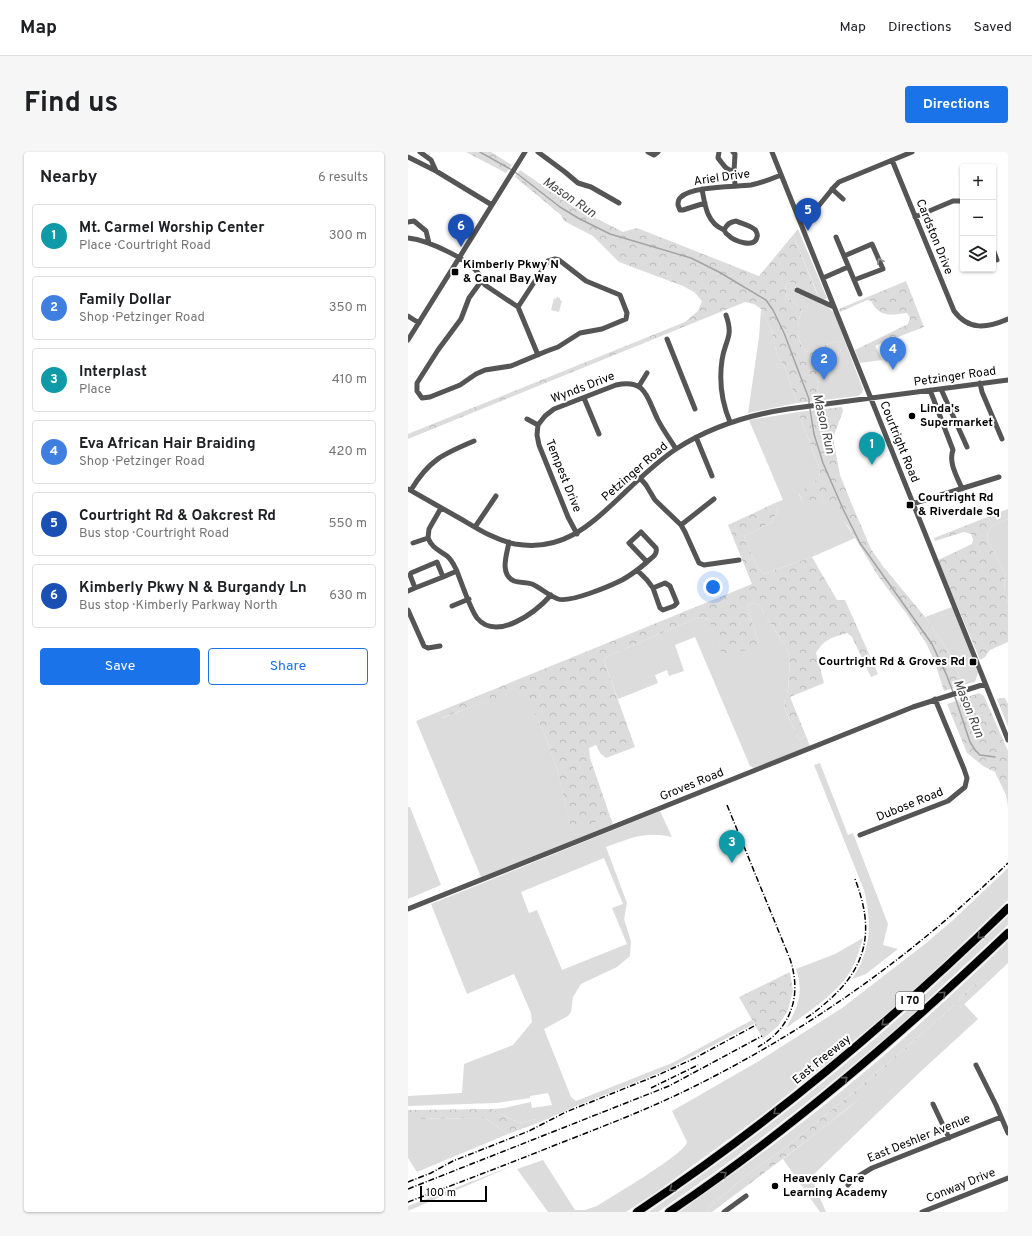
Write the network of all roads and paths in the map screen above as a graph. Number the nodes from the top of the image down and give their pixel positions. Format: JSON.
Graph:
{"nodes":[{"id":1,"x":420,"y":152,"type":"edge"},
{"id":2,"x":524,"y":152,"type":"edge"},
{"id":3,"x":538,"y":152,"type":"edge"},
{"id":4,"x":648,"y":152,"type":"edge"},
{"id":5,"x":658,"y":152,"type":"edge"},
{"id":6,"x":719,"y":152,"type":"edge"},
{"id":7,"x":733,"y":152,"type":"edge"},
{"id":8,"x":772,"y":152,"type":"edge"},
{"id":9,"x":912,"y":152,"type":"edge"},
{"id":10,"x":408,"y":157,"type":"edge"},
{"id":11,"x":892,"y":160,"type":"junction"},
{"id":12,"x":436,"y":171,"type":"junction"},
{"id":13,"x":734,"y":171,"type":"junction"},
{"id":14,"x":781,"y":175,"type":"junction"},
{"id":15,"x":735,"y":186,"type":"junction"},
{"id":16,"x":702,"y":189,"type":"junction"},
{"id":17,"x":832,"y":189,"type":"junction"},
{"id":18,"x":843,"y":199,"type":"dead end"},
{"id":19,"x":960,"y":201,"type":"edge"},
{"id":20,"x":619,"y":203,"type":"dead end"},
{"id":21,"x":705,"y":203,"type":"junction"},
{"id":22,"x":492,"y":205,"type":"junction"},
{"id":23,"x":915,"y":217,"type":"junction"},
{"id":24,"x":408,"y":222,"type":"edge"},
{"id":25,"x":800,"y":222,"type":"junction"},
{"id":26,"x":724,"y":230,"type":"junction"},
{"id":27,"x":836,"y":237,"type":"dead end"},
{"id":28,"x":408,"y":238,"type":"edge"},
{"id":29,"x":429,"y":243,"type":"junction"},
{"id":30,"x":844,"y":256,"type":"junction"},
{"id":31,"x":458,"y":258,"type":"junction"},
{"id":32,"x":848,"y":267,"type":"junction"},
{"id":33,"x":823,"y":278,"type":"junction"},
{"id":34,"x":482,"y":280,"type":"junction"},
{"id":35,"x":854,"y":280,"type":"junction"},
{"id":36,"x":797,"y":290,"type":"dead end"},
{"id":37,"x":860,"y":294,"type":"dead end"},
{"id":38,"x":518,"y":307,"type":"junction"},
{"id":39,"x":834,"y":307,"type":"junction"},
{"id":40,"x":726,"y":315,"type":"dead end"},
{"id":41,"x":408,"y":316,"type":"edge"},
{"id":42,"x":1008,"y":319,"type":"edge"},
{"id":43,"x":419,"y":323,"type":"junction"},
{"id":44,"x":667,"y":339,"type":"dead end"},
{"id":45,"x":408,"y":340,"type":"edge"},
{"id":46,"x":538,"y":355,"type":"junction"},
{"id":47,"x":647,"y":373,"type":"dead end"},
{"id":48,"x":1008,"y":380,"type":"edge"},
{"id":49,"x":980,"y":383,"type":"junction"},
{"id":50,"x":639,"y":386,"type":"junction"},
{"id":51,"x":941,"y":389,"type":"junction"},
{"id":52,"x":930,"y":390,"type":"junction"},
{"id":53,"x":584,"y":398,"type":"junction"},
{"id":54,"x":871,"y":399,"type":"junction"},
{"id":55,"x":695,"y":409,"type":"dead end"},
{"id":56,"x":527,"y":419,"type":"dead end"},
{"id":57,"x":730,"y":422,"type":"junction"},
{"id":58,"x":538,"y":425,"type":"junction"},
{"id":59,"x":599,"y":434,"type":"dead end"},
{"id":60,"x":696,"y":437,"type":"junction"},
{"id":61,"x":1002,"y":440,"type":"dead end"},
{"id":62,"x":474,"y":441,"type":"dead end"},
{"id":63,"x":967,"y":447,"type":"dead end"},
{"id":64,"x":676,"y":449,"type":"junction"},
{"id":65,"x":712,"y":476,"type":"dead end"},
{"id":66,"x":999,"y":477,"type":"dead end"},
{"id":67,"x":640,"y":478,"type":"junction"},
{"id":68,"x":962,"y":489,"type":"junction"},
{"id":69,"x":410,"y":490,"type":"edge"},
{"id":70,"x":496,"y":496,"type":"dead end"},
{"id":71,"x":714,"y":499,"type":"dead end"},
{"id":72,"x":912,"y":504,"type":"junction"},
{"id":73,"x":441,"y":508,"type":"junction"},
{"id":74,"x":681,"y":525,"type":"junction"},
{"id":75,"x":475,"y":527,"type":"junction"},
{"id":76,"x":577,"y":534,"type":"junction"},
{"id":77,"x":428,"y":538,"type":"junction"},
{"id":78,"x":509,"y":542,"type":"junction"},
{"id":79,"x":413,"y":543,"type":"dead end"},
{"id":80,"x":739,"y":560,"type":"dead end"},
{"id":81,"x":646,"y":562,"type":"junction"},
{"id":82,"x":637,"y":570,"type":"junction"},
{"id":83,"x":457,"y":571,"type":"junction"},
{"id":84,"x":443,"y":577,"type":"junction"},
{"id":85,"x":415,"y":588,"type":"junction"},
{"id":86,"x":653,"y":588,"type":"junction"},
{"id":87,"x":408,"y":591,"type":"edge"},
{"id":88,"x":551,"y":595,"type":"junction"},
{"id":89,"x":469,"y":599,"type":"junction"},
{"id":90,"x":452,"y":606,"type":"dead end"},
{"id":91,"x":408,"y":610,"type":"edge"},
{"id":92,"x":440,"y":646,"type":"dead end"},
{"id":93,"x":985,"y":684,"type":"junction"},
{"id":94,"x":935,"y":699,"type":"junction"},
{"id":95,"x":1008,"y":740,"type":"edge"},
{"id":96,"x":860,"y":835,"type":"dead end"},
{"id":97,"x":1008,"y":908,"type":"edge"},
{"id":98,"x":408,"y":909,"type":"edge"},
{"id":99,"x":1008,"y":933,"type":"edge"},
{"id":100,"x":976,"y":1065,"type":"dead end"},
{"id":101,"x":933,"y":1104,"type":"dead end"},
{"id":102,"x":1001,"y":1117,"type":"junction"},
{"id":103,"x":1008,"y":1133,"type":"edge"},
{"id":104,"x":949,"y":1138,"type":"junction"},
{"id":105,"x":1008,"y":1178,"type":"edge"},
{"id":106,"x":848,"y":1185,"type":"dead end"},
{"id":107,"x":746,"y":1196,"type":"dead end"},
{"id":108,"x":637,"y":1212,"type":"edge"},
{"id":109,"x":669,"y":1212,"type":"edge"},
{"id":110,"x":724,"y":1212,"type":"edge"},
{"id":111,"x":922,"y":1212,"type":"edge"}],
"edges":[{"from":1,"to":12,"type":"street"},
{"from":2,"to":22,"type":"street"},
{"from":3,"to":20,"type":"street"},
{"from":4,"to":5,"type":"street"},
{"from":6,"to":13,"type":"street"},
{"from":7,"to":13,"type":"street"},
{"from":8,"to":14,"type":"street","name":"Courtright Road"},
{"from":9,"to":11,"type":"street"},
{"from":10,"to":12,"type":"street"},
{"from":11,"to":17,"type":"street"},
{"from":11,"to":23,"type":"street","name":"Cardston Drive"},
{"from":12,"to":22,"type":"street"},
{"from":13,"to":15,"type":"street"},
{"from":14,"to":15,"type":"street","name":"Ariel Drive"},
{"from":14,"to":25,"type":"street","name":"Courtright Road"},
{"from":15,"to":16,"type":"street","name":"Ariel Drive"},
{"from":16,"to":21,"type":"street"},
{"from":16,"to":21,"type":"street","name":"Ariel Drive"},
{"from":17,"to":18,"type":"street"},
{"from":17,"to":25,"type":"street"},
{"from":19,"to":23,"type":"street"},
{"from":21,"to":26,"type":"street"},
{"from":22,"to":31,"type":"street"},
{"from":23,"to":42,"type":"street","name":"Cardston Drive"},
{"from":24,"to":29,"type":"street"},
{"from":25,"to":33,"type":"street","name":"Courtright Road"},
{"from":26,"to":26,"type":"street"},
{"from":27,"to":30,"type":"street"},
{"from":28,"to":29,"type":"street"},
{"from":29,"to":31,"type":"street"},
{"from":30,"to":32,"type":"street"},
{"from":35,"to":30,"type":"street","one_way":true},
{"from":31,"to":34,"type":"street"},
{"from":31,"to":43,"type":"street"},
{"from":32,"to":33,"type":"street"},
{"from":32,"to":35,"type":"street"},
{"from":33,"to":39,"type":"street","name":"Courtright Road"},
{"from":34,"to":38,"type":"street"},
{"from":34,"to":46,"type":"street"},
{"from":35,"to":37,"type":"street"},
{"from":36,"to":39,"type":"street"},
{"from":38,"to":46,"type":"street"},
{"from":38,"to":46,"type":"street"},
{"from":39,"to":54,"type":"street","name":"Courtright Road"},
{"from":40,"to":57,"type":"street"},
{"from":41,"to":43,"type":"street"},
{"from":43,"to":45,"type":"street"},
{"from":44,"to":55,"type":"street"},
{"from":47,"to":50,"type":"street"},
{"from":48,"to":49,"type":"street","name":"Petzinger Road"},
{"from":49,"to":51,"type":"street","name":"Petzinger Road"},
{"from":49,"to":61,"type":"street"},
{"from":50,"to":53,"type":"street","name":"Wynds Drive"},
{"from":50,"to":64,"type":"street"},
{"from":51,"to":52,"type":"street","name":"Petzinger Road"},
{"from":51,"to":63,"type":"street"},
{"from":52,"to":54,"type":"street","name":"Petzinger Road"},
{"from":52,"to":68,"type":"street"},
{"from":53,"to":58,"type":"street","name":"Wynds Drive"},
{"from":53,"to":59,"type":"street"},
{"from":54,"to":57,"type":"street","name":"Petzinger Road"},
{"from":54,"to":72,"type":"street","name":"Courtright Road"},
{"from":56,"to":58,"type":"street"},
{"from":57,"to":60,"type":"street","name":"Petzinger Road"},
{"from":58,"to":76,"type":"street","name":"Tempest Drive"},
{"from":60,"to":64,"type":"street","name":"Petzinger Road"},
{"from":60,"to":65,"type":"street"},
{"from":62,"to":69,"type":"street"},
{"from":64,"to":67,"type":"street","name":"Petzinger Road"},
{"from":66,"to":68,"type":"street"},
{"from":67,"to":74,"type":"street"},
{"from":67,"to":76,"type":"street","name":"Petzinger Road"},
{"from":68,"to":72,"type":"street"},
{"from":69,"to":73,"type":"street","name":"Petzinger Road"},
{"from":70,"to":75,"type":"street"},
{"from":71,"to":74,"type":"street"},
{"from":72,"to":93,"type":"street","name":"Courtright Road"},
{"from":73,"to":75,"type":"street","name":"Petzinger Road"},
{"from":73,"to":77,"type":"street"},
{"from":74,"to":80,"type":"street"},
{"from":75,"to":78,"type":"street","name":"Petzinger Road"},
{"from":76,"to":78,"type":"street","name":"Petzinger Road"},
{"from":77,"to":79,"type":"street"},
{"from":77,"to":83,"type":"street"},
{"from":78,"to":88,"type":"street"},
{"from":81,"to":81,"type":"street"},
{"from":81,"to":82,"type":"street"},
{"from":82,"to":86,"type":"street"},
{"from":82,"to":88,"type":"street"},
{"from":83,"to":84,"type":"street"},
{"from":83,"to":89,"type":"street"},
{"from":84,"to":85,"type":"street"},
{"from":84,"to":85,"type":"street"},
{"from":85,"to":87,"type":"street"},
{"from":86,"to":86,"type":"street"},
{"from":88,"to":89,"type":"street"},
{"from":89,"to":90,"type":"street"},
{"from":91,"to":92,"type":"street"},
{"from":93,"to":94,"type":"street","name":"Groves Road"},
{"from":93,"to":95,"type":"street","name":"Courtright Road"},
{"from":94,"to":96,"type":"street","name":"Dubose Road"},
{"from":94,"to":98,"type":"street","name":"Groves Road"},
{"from":97,"to":108,"type":"highway","name":"East Freeway","number":"I 70","one_way":true},
{"from":109,"to":99,"type":"highway","number":"I 70","one_way":true},
{"from":100,"to":102,"type":"street"},
{"from":101,"to":104,"type":"street"},
{"from":102,"to":103,"type":"street"},
{"from":102,"to":104,"type":"street","name":"East Deshler Avenue"},
{"from":104,"to":106,"type":"street","name":"East Deshler Avenue"},
{"from":105,"to":111,"type":"street","name":"Conway Drive"},
{"from":107,"to":110,"type":"street"}]}
